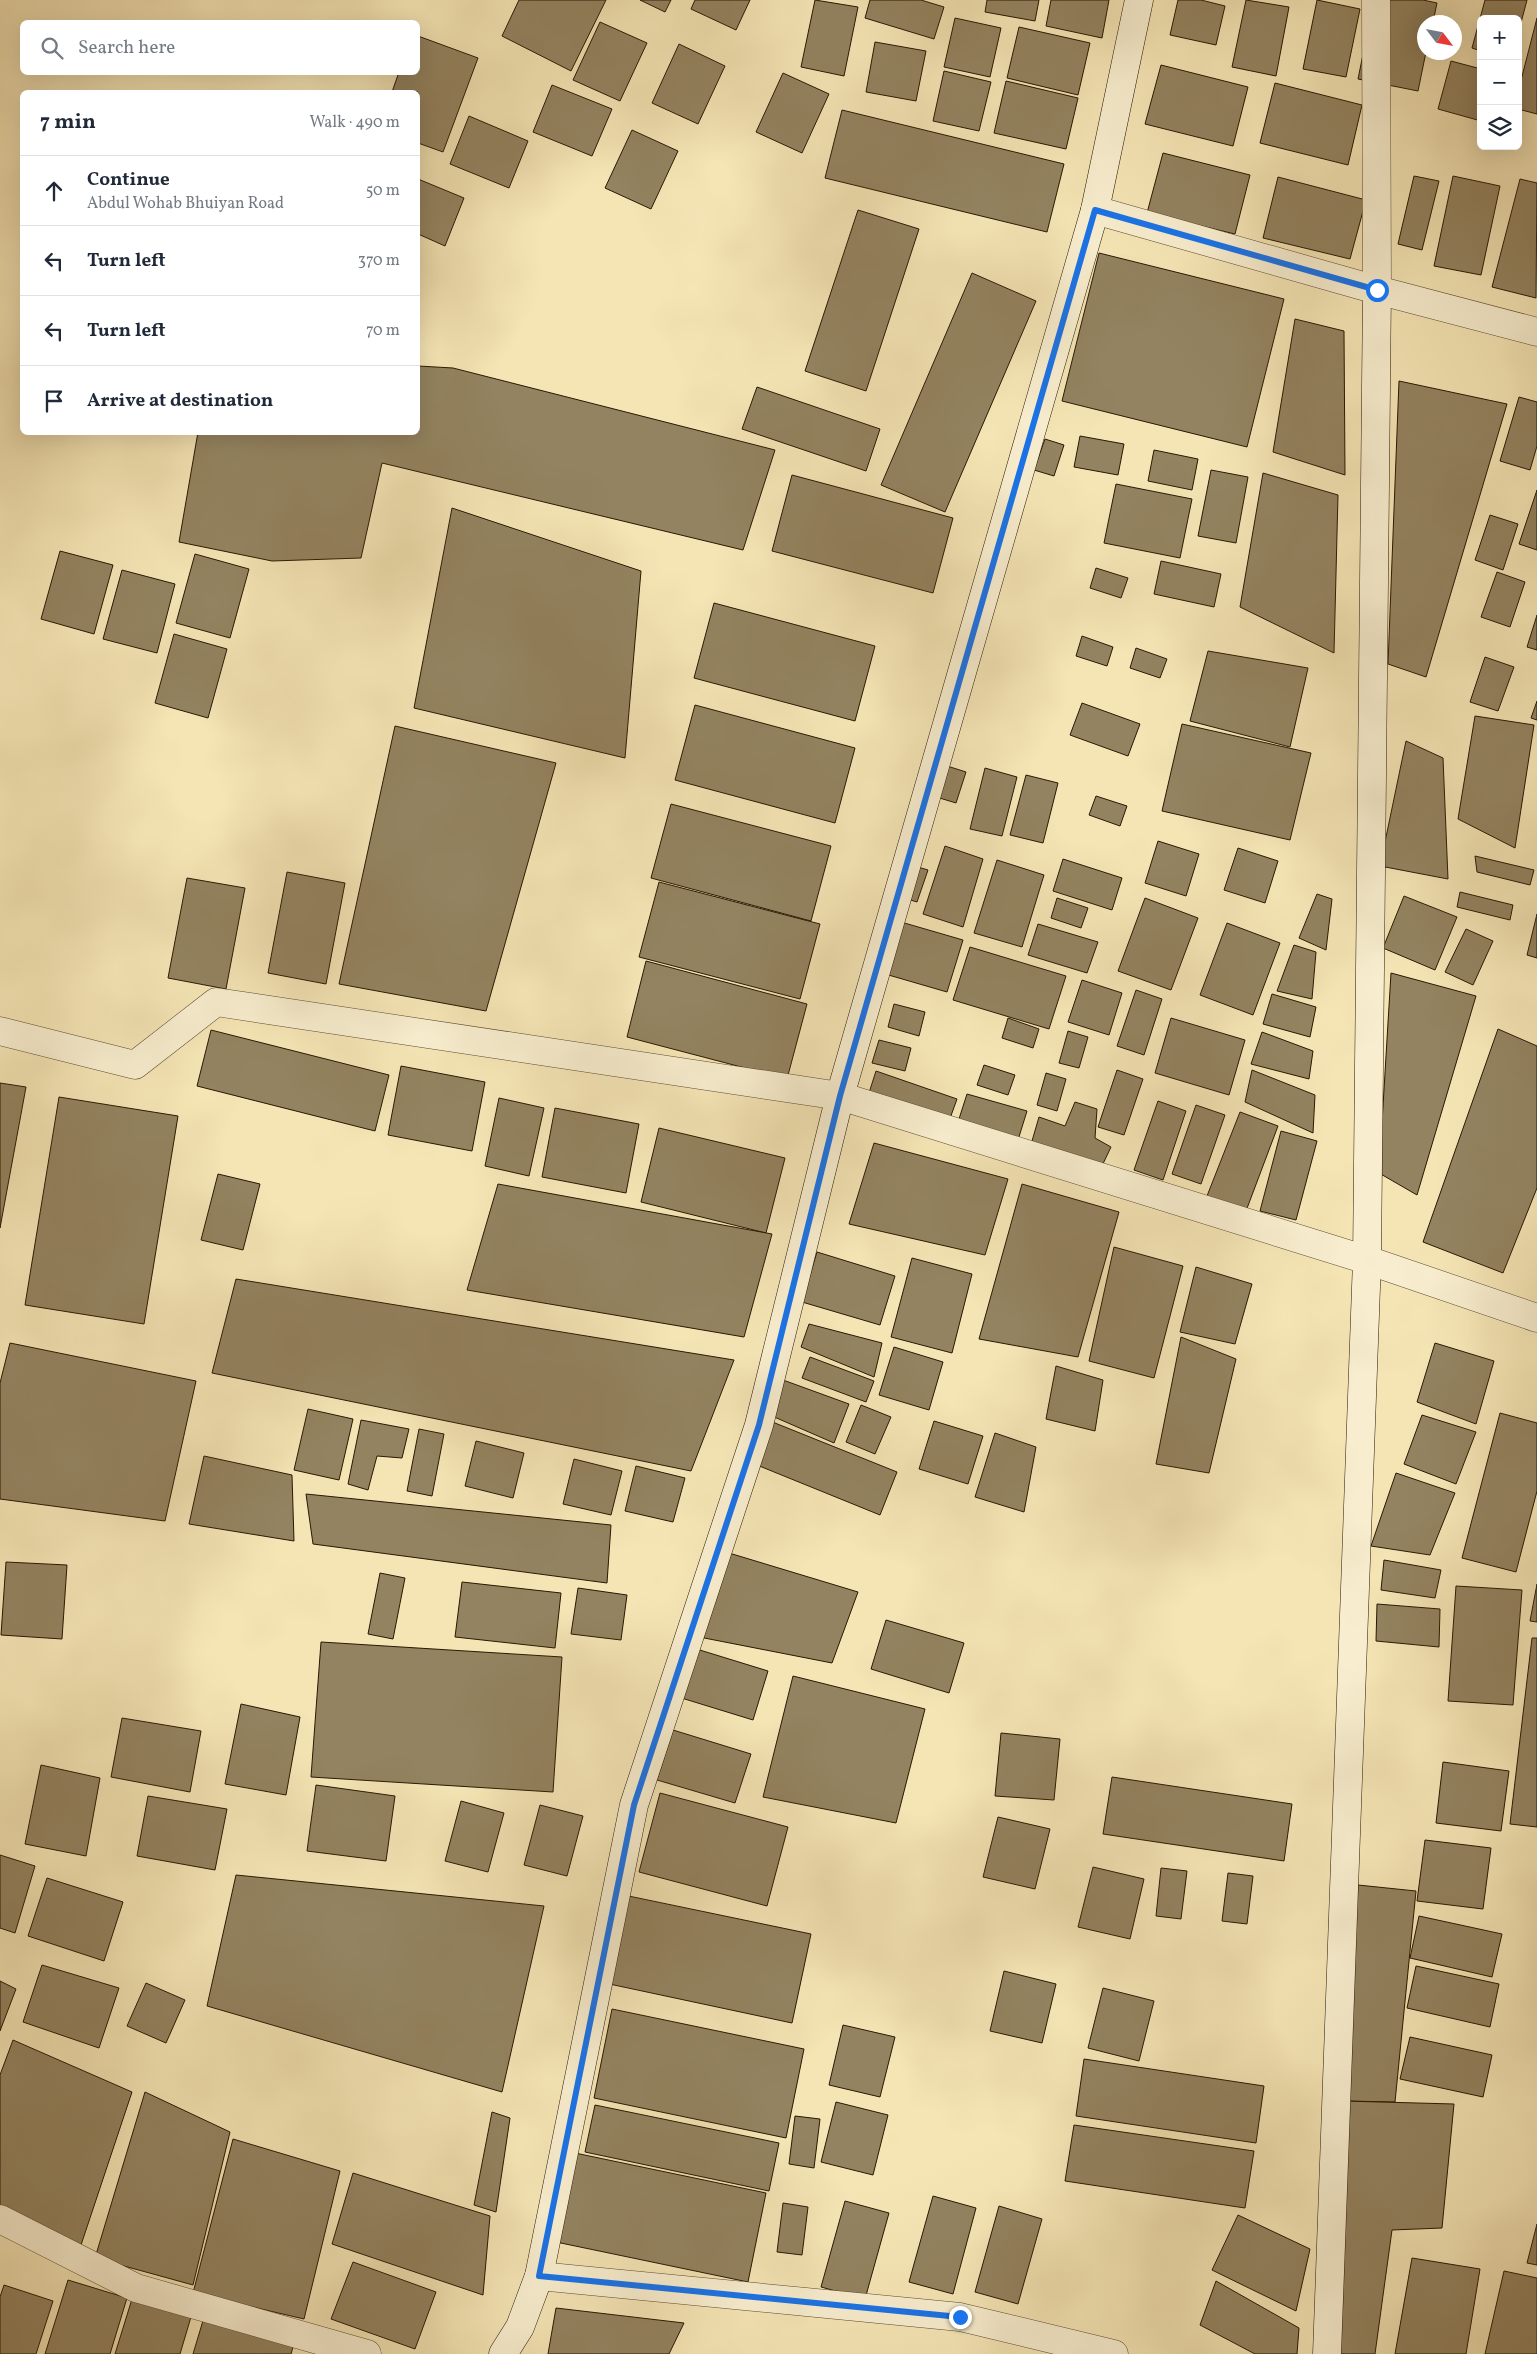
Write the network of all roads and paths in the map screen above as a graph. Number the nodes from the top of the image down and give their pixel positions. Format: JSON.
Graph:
{"nodes":[{"id":1,"x":1139,"y":0,"type":"edge"},
{"id":2,"x":1376,"y":0,"type":"edge"},
{"id":3,"x":1095,"y":210,"type":"junction"},
{"id":4,"x":1377,"y":290,"type":"junction"},
{"id":5,"x":1537,"y":332,"type":"edge"},
{"id":6,"x":0,"y":1031,"type":"edge"},
{"id":7,"x":840,"y":1096,"type":"junction"},
{"id":8,"x":1367,"y":1260,"type":"junction"},
{"id":9,"x":1537,"y":1318,"type":"edge"},
{"id":10,"x":0,"y":2219,"type":"edge"},
{"id":11,"x":539,"y":2276,"type":"junction"},
{"id":12,"x":367,"y":2354,"type":"edge"},
{"id":13,"x":503,"y":2354,"type":"edge"},
{"id":14,"x":1114,"y":2354,"type":"edge"},
{"id":15,"x":1327,"y":2354,"type":"edge"}],
"edges":[{"from":1,"to":3,"type":"street"},
{"from":2,"to":4,"type":"street"},
{"from":3,"to":4,"type":"street"},
{"from":3,"to":7,"type":"street"},
{"from":4,"to":5,"type":"street"},
{"from":4,"to":8,"type":"street"},
{"from":6,"to":7,"type":"street"},
{"from":7,"to":8,"type":"street"},
{"from":7,"to":11,"type":"street"},
{"from":8,"to":9,"type":"street"},
{"from":8,"to":15,"type":"street"},
{"from":10,"to":12,"type":"street"},
{"from":11,"to":13,"type":"street"},
{"from":11,"to":14,"type":"street"}]}
